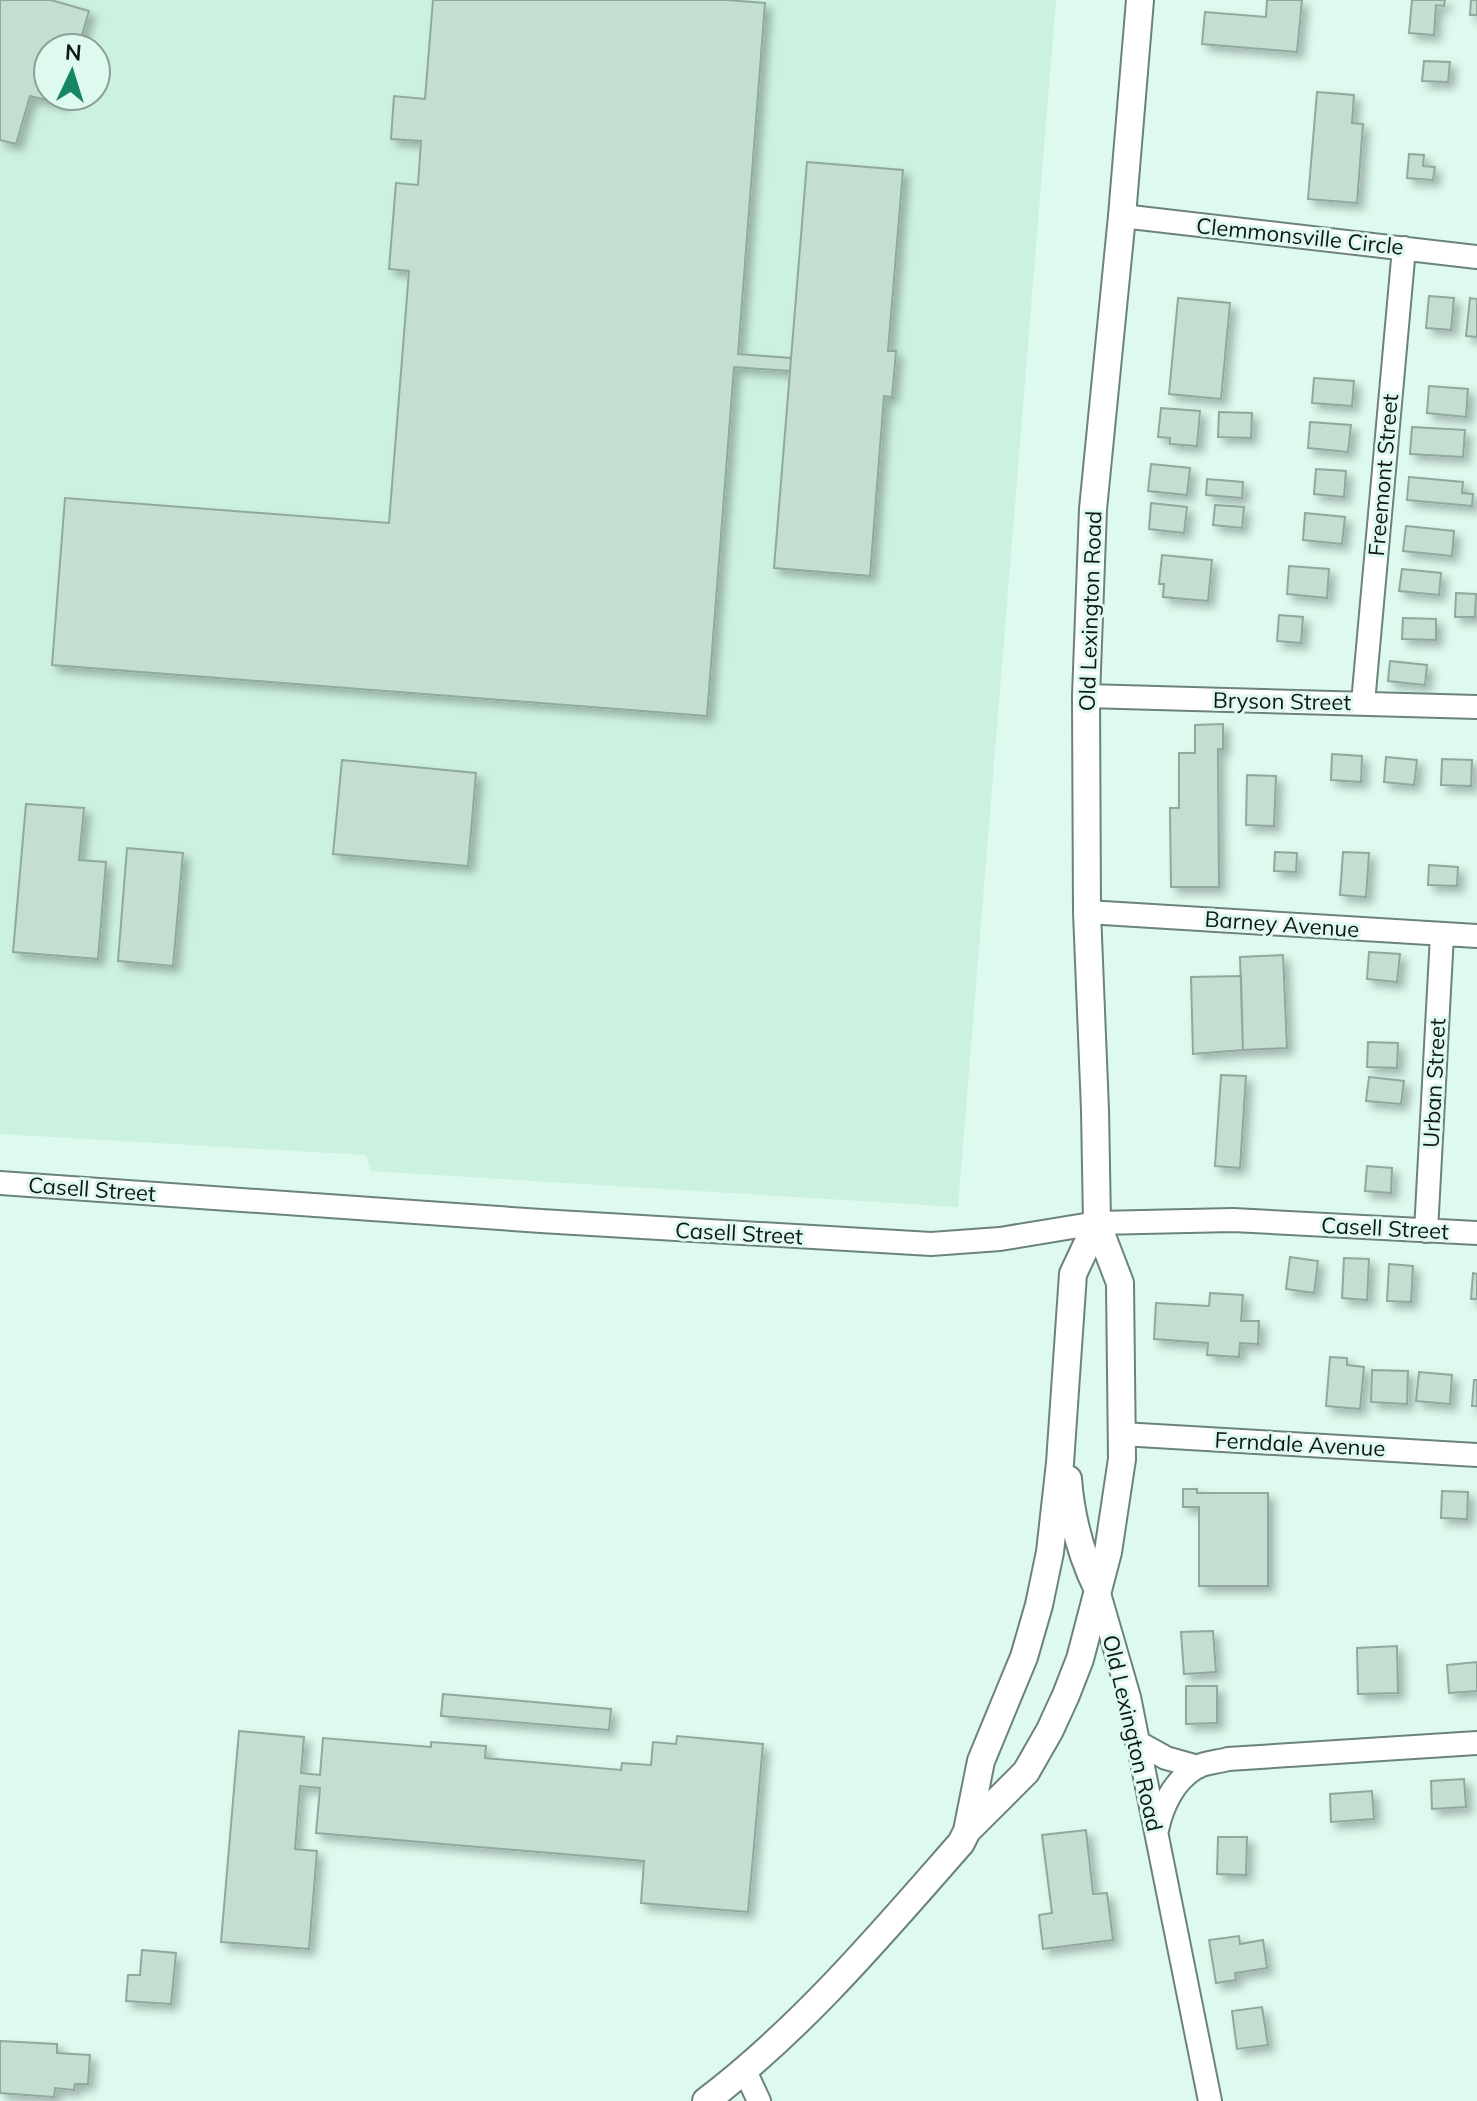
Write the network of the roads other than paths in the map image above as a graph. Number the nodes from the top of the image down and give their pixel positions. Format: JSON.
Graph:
{"nodes":[{"id":1,"x":1140,"y":0,"type":"edge"},
{"id":2,"x":1122,"y":216,"type":"junction"},
{"id":3,"x":1404,"y":248,"type":"junction"},
{"id":4,"x":1477,"y":257,"type":"edge"},
{"id":5,"x":1086,"y":696,"type":"junction"},
{"id":6,"x":1363,"y":703,"type":"junction"},
{"id":7,"x":1477,"y":707,"type":"edge"},
{"id":8,"x":1087,"y":912,"type":"junction"},
{"id":9,"x":1442,"y":935,"type":"junction"},
{"id":10,"x":1477,"y":936,"type":"edge"},
{"id":11,"x":0,"y":1183,"type":"edge"},
{"id":12,"x":1097,"y":1223,"type":"junction"},
{"id":13,"x":1426,"y":1231,"type":"junction"},
{"id":14,"x":1477,"y":1233,"type":"edge"},
{"id":15,"x":1063,"y":1428,"type":"junction"},
{"id":16,"x":1122,"y":1434,"type":"junction"},
{"id":17,"x":1477,"y":1455,"type":"edge"},
{"id":18,"x":1098,"y":1590,"type":"junction"},
{"id":19,"x":1137,"y":1742,"type":"junction"},
{"id":20,"x":1477,"y":1743,"type":"edge"},
{"id":21,"x":1198,"y":1767,"type":"junction"},
{"id":22,"x":967,"y":1831,"type":"junction"},
{"id":23,"x":1156,"y":1836,"type":"junction"},
{"id":24,"x":745,"y":2071,"type":"junction"},
{"id":25,"x":706,"y":2101,"type":"edge"},
{"id":26,"x":759,"y":2101,"type":"edge"},
{"id":27,"x":1210,"y":2101,"type":"edge"}],
"edges":[{"from":1,"to":2,"type":"main road","name":"Old Lexington Road"},
{"from":2,"to":3,"type":"street","name":"Clemmonsville Circle"},
{"from":2,"to":5,"type":"main road","name":"Old Lexington Road"},
{"from":3,"to":4,"type":"street","name":"Clemmonsville Circle"},
{"from":3,"to":6,"type":"street","name":"Freemont Street"},
{"from":5,"to":6,"type":"street","name":"Bryson Street"},
{"from":5,"to":8,"type":"main road","name":"Old Lexington Road"},
{"from":6,"to":7,"type":"street","name":"Bryson Street"},
{"from":8,"to":9,"type":"street","name":"Barney Avenue"},
{"from":8,"to":12,"type":"main road","name":"Old Lexington Road"},
{"from":9,"to":10,"type":"street","name":"Barney Avenue"},
{"from":9,"to":13,"type":"street","name":"Urban Street"},
{"from":11,"to":12,"type":"street","name":"Casell Street"},
{"from":12,"to":13,"type":"street","name":"Casell Street"},
{"from":12,"to":15,"type":"main road","name":"Old Lexington Road"},
{"from":12,"to":16,"type":"main road","name":"Old Lexington Road"},
{"from":13,"to":14,"type":"street","name":"Casell Street"},
{"from":15,"to":18,"type":"main road"},
{"from":15,"to":22,"type":"main road"},
{"from":16,"to":17,"type":"street","name":"Ferndale Avenue"},
{"from":16,"to":18,"type":"main road","name":"Old Lexington Road"},
{"from":18,"to":19,"type":"street","name":"Old Lexington Road"},
{"from":18,"to":22,"type":"main road"},
{"from":19,"to":21,"type":"street"},
{"from":19,"to":23,"type":"street","name":"Old Lexington Road"},
{"from":20,"to":21,"type":"street"},
{"from":21,"to":23,"type":"street"},
{"from":22,"to":24,"type":"main road"},
{"from":23,"to":27,"type":"street","name":"Old Lexington Road"},
{"from":24,"to":25,"type":"main road"},
{"from":24,"to":26,"type":"street"}]}
